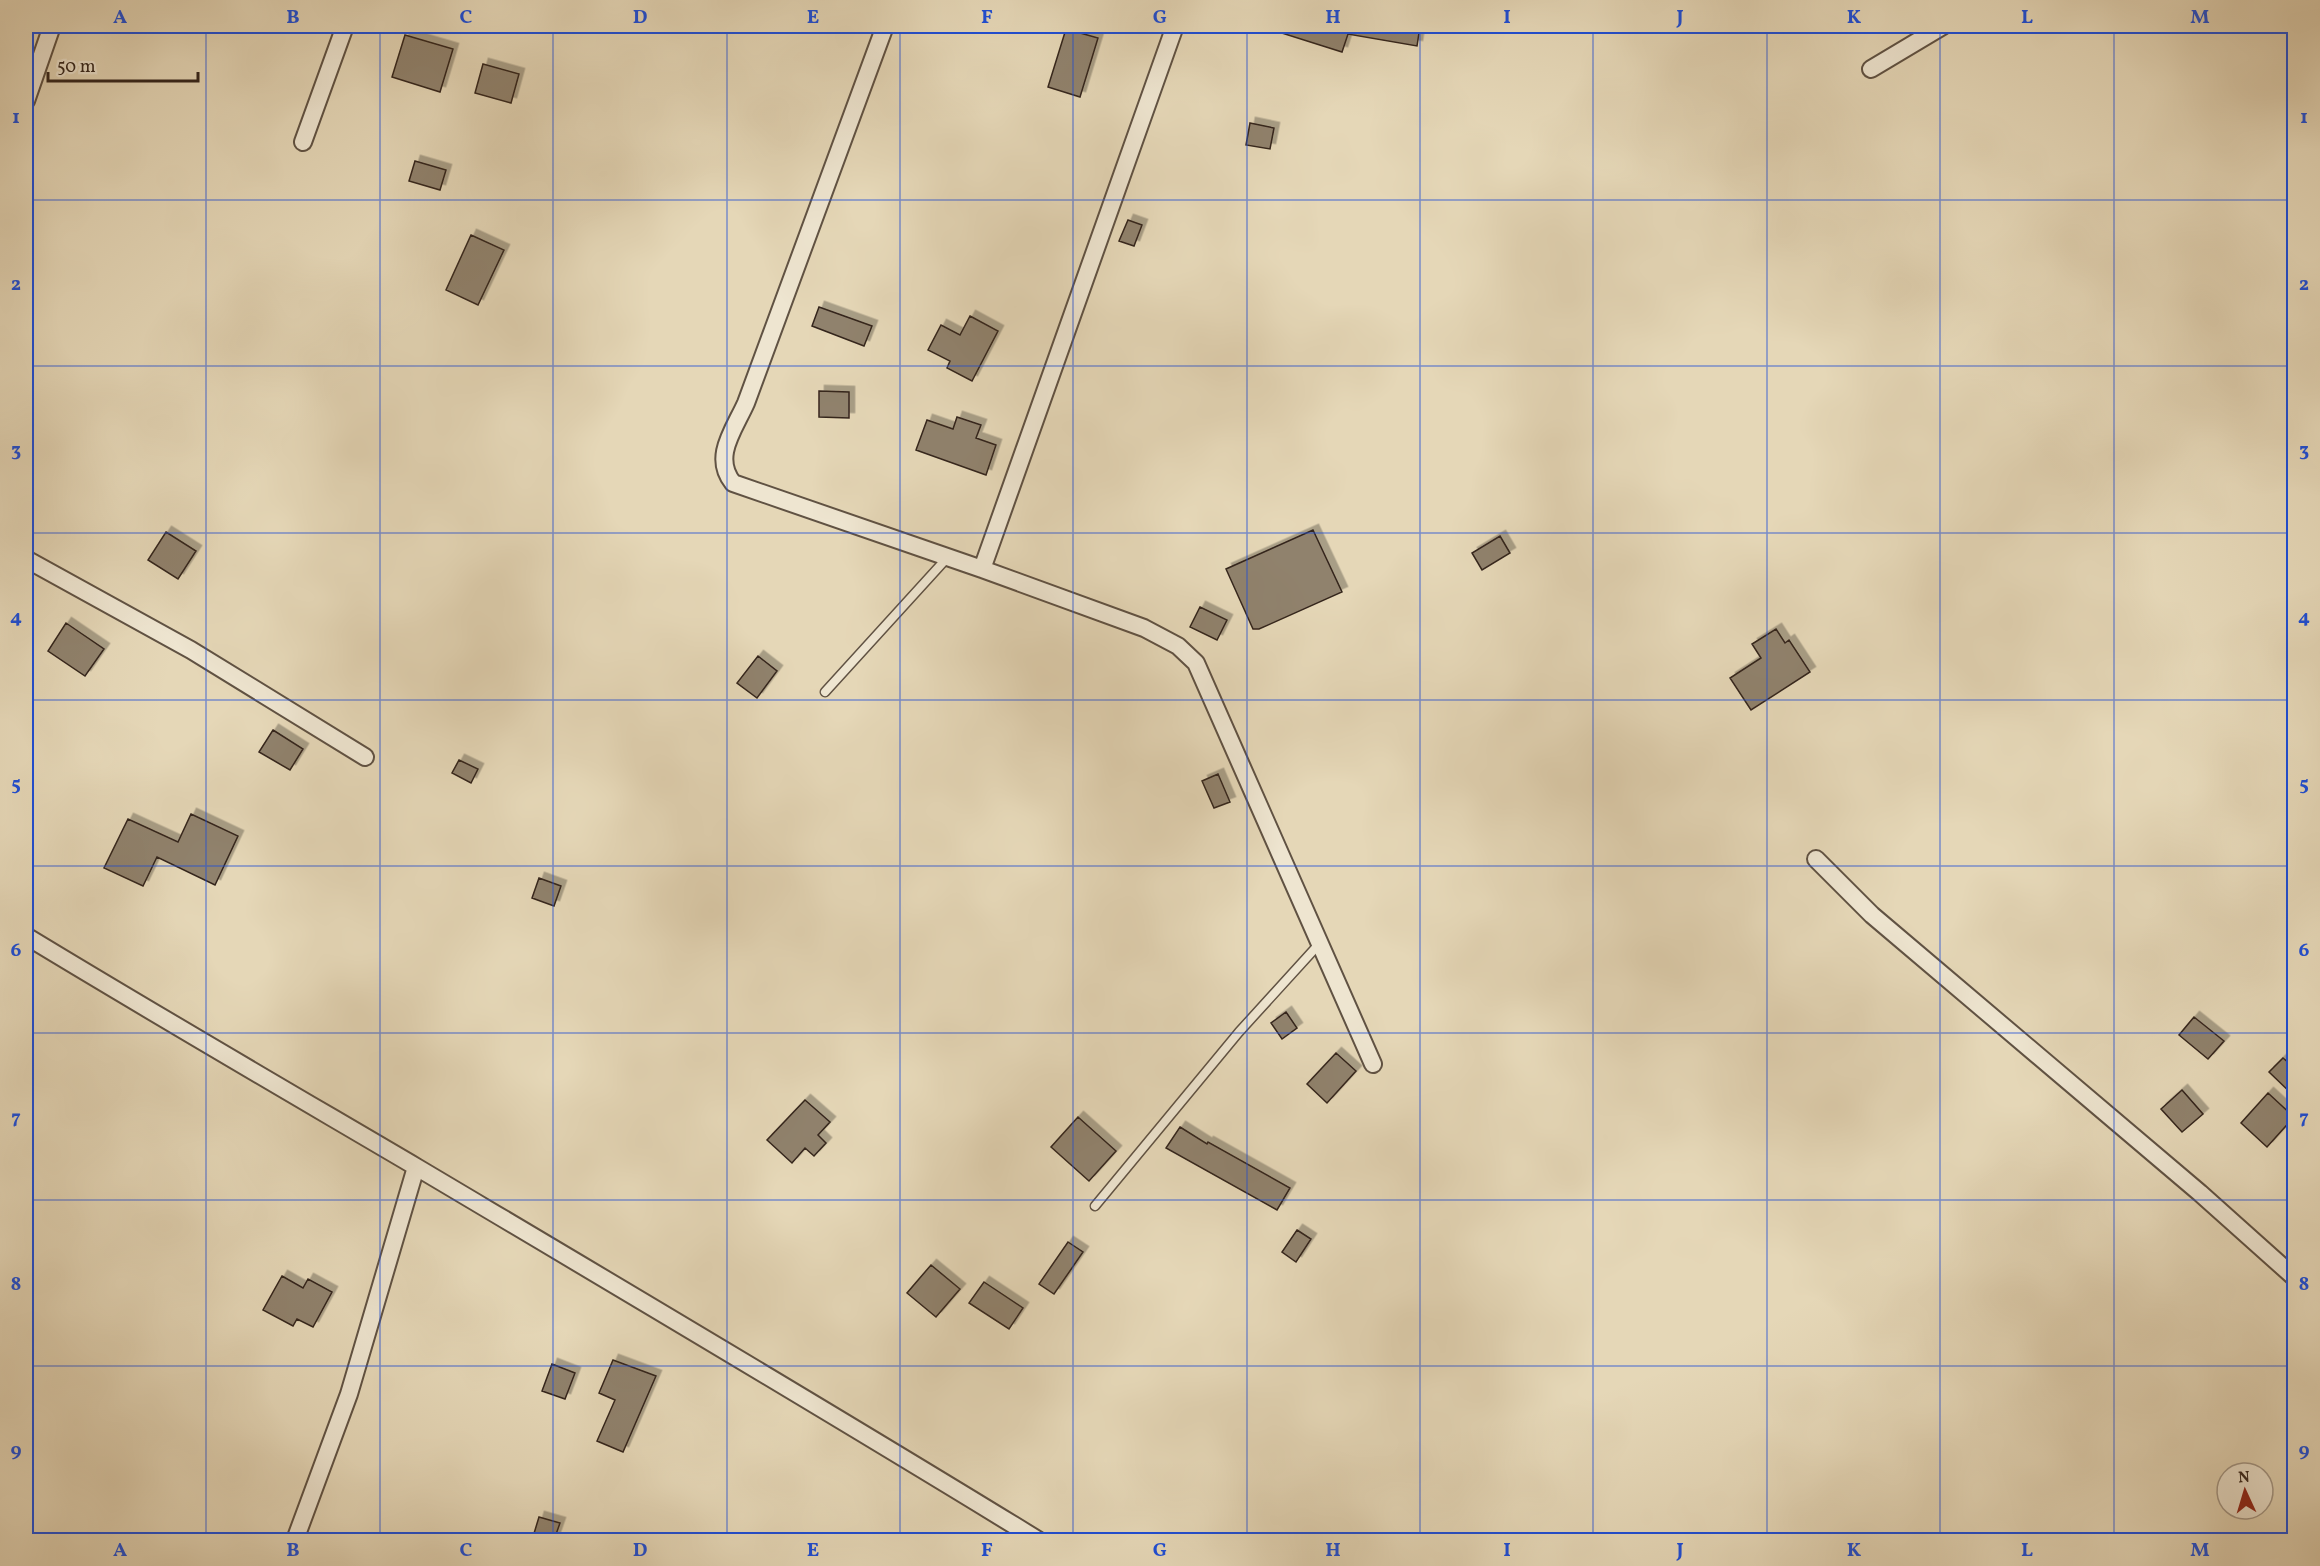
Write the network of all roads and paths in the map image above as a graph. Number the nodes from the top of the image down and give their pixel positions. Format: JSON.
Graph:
{"nodes":[{"id":1,"x":52,"y":26,"type":"edge"},
{"id":2,"x":345,"y":26,"type":"edge"},
{"id":3,"x":885,"y":26,"type":"edge"},
{"id":4,"x":1175,"y":26,"type":"edge"},
{"id":5,"x":1943,"y":26,"type":"edge"},
{"id":6,"x":1871,"y":69,"type":"dead end"},
{"id":7,"x":26,"y":100,"type":"edge"},
{"id":8,"x":303,"y":142,"type":"dead end"},
{"id":9,"x":947,"y":558,"type":"junction"},
{"id":10,"x":26,"y":560,"type":"edge"},
{"id":11,"x":982,"y":569,"type":"junction"},
{"id":12,"x":825,"y":692,"type":"dead end"},
{"id":13,"x":365,"y":758,"type":"dead end"},
{"id":14,"x":1816,"y":859,"type":"dead end"},
{"id":15,"x":26,"y":936,"type":"edge"},
{"id":16,"x":1320,"y":943,"type":"junction"},
{"id":17,"x":1373,"y":1064,"type":"dead end"},
{"id":18,"x":416,"y":1167,"type":"junction"},
{"id":19,"x":1095,"y":1206,"type":"dead end"},
{"id":20,"x":2295,"y":1278,"type":"edge"},
{"id":21,"x":295,"y":1540,"type":"edge"},
{"id":22,"x":1038,"y":1540,"type":"edge"}],
"edges":[{"from":1,"to":7,"type":"street"},
{"from":2,"to":8,"type":"street"},
{"from":3,"to":9,"type":"street"},
{"from":4,"to":11,"type":"street"},
{"from":5,"to":6,"type":"street"},
{"from":9,"to":11,"type":"street"},
{"from":9,"to":12,"type":"lane"},
{"from":10,"to":13,"type":"street"},
{"from":11,"to":16,"type":"street"},
{"from":14,"to":20,"type":"street"},
{"from":15,"to":18,"type":"street"},
{"from":16,"to":17,"type":"street"},
{"from":16,"to":19,"type":"lane"},
{"from":18,"to":21,"type":"street"},
{"from":18,"to":22,"type":"street"}]}
